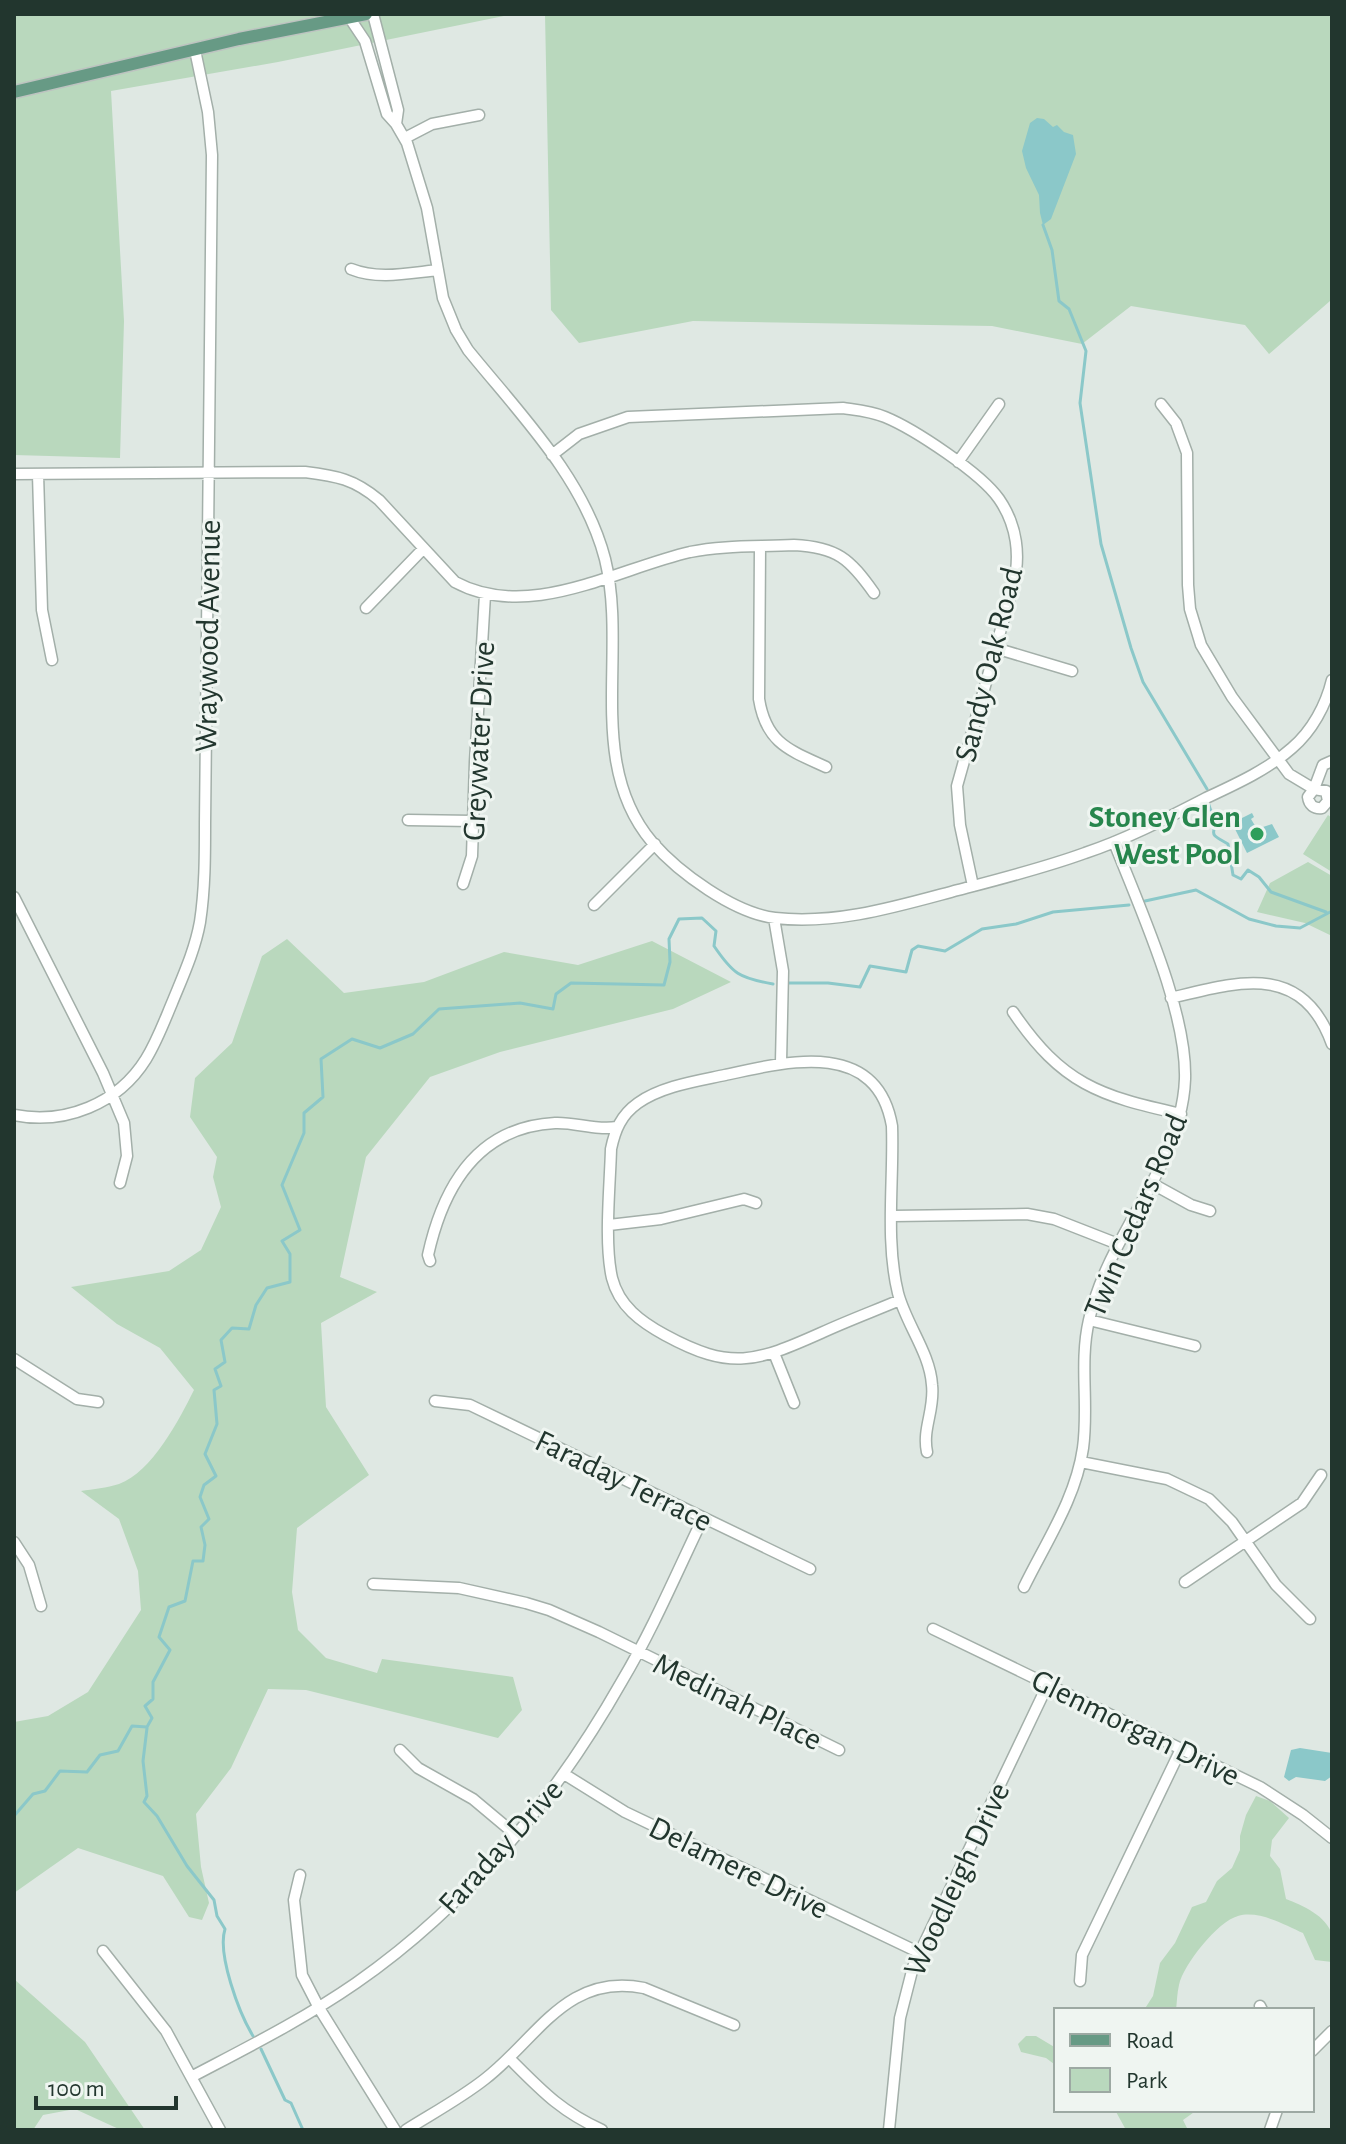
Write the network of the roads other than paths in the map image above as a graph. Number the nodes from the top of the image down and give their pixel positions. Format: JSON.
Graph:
{"nodes":[{"id":1,"x":366,"y":14,"type":"edge"},
{"id":2,"x":373,"y":14,"type":"edge"},
{"id":3,"x":349,"y":17,"type":"junction"},
{"id":4,"x":195,"y":50,"type":"junction"},
{"id":5,"x":14,"y":92,"type":"edge"},
{"id":6,"x":479,"y":115,"type":"dead end"},
{"id":7,"x":396,"y":124,"type":"junction"},
{"id":8,"x":405,"y":138,"type":"junction"},
{"id":9,"x":351,"y":269,"type":"dead end"},
{"id":10,"x":438,"y":270,"type":"junction"},
{"id":11,"x":999,"y":404,"type":"dead end"},
{"id":12,"x":1161,"y":404,"type":"dead end"},
{"id":13,"x":552,"y":455,"type":"junction"},
{"id":14,"x":958,"y":462,"type":"junction"},
{"id":15,"x":209,"y":473,"type":"junction"},
{"id":16,"x":14,"y":474,"type":"edge"},
{"id":17,"x":38,"y":474,"type":"junction"},
{"id":18,"x":760,"y":547,"type":"junction"},
{"id":19,"x":423,"y":549,"type":"junction"},
{"id":20,"x":609,"y":576,"type":"junction"},
{"id":21,"x":874,"y":593,"type":"dead end"},
{"id":22,"x":485,"y":595,"type":"junction"},
{"id":23,"x":366,"y":608,"type":"dead end"},
{"id":24,"x":995,"y":648,"type":"junction"},
{"id":25,"x":52,"y":660,"type":"dead end"},
{"id":26,"x":1072,"y":671,"type":"dead end"},
{"id":27,"x":1332,"y":680,"type":"edge"},
{"id":28,"x":1279,"y":758,"type":"junction"},
{"id":29,"x":1332,"y":761,"type":"edge"},
{"id":30,"x":826,"y":767,"type":"dead end"},
{"id":31,"x":1314,"y":789,"type":"junction"},
{"id":32,"x":1329,"y":793,"type":"edge"},
{"id":33,"x":408,"y":820,"type":"dead end"},
{"id":34,"x":473,"y":821,"type":"junction"},
{"id":35,"x":1114,"y":842,"type":"junction"},
{"id":36,"x":655,"y":844,"type":"junction"},
{"id":37,"x":463,"y":884,"type":"dead end"},
{"id":38,"x":973,"y":886,"type":"junction"},
{"id":39,"x":14,"y":897,"type":"edge"},
{"id":40,"x":594,"y":905,"type":"dead end"},
{"id":41,"x":774,"y":918,"type":"junction"},
{"id":42,"x":1171,"y":998,"type":"junction"},
{"id":43,"x":1013,"y":1012,"type":"dead end"},
{"id":44,"x":1332,"y":1044,"type":"edge"},
{"id":45,"x":781,"y":1062,"type":"junction"},
{"id":46,"x":112,"y":1095,"type":"junction"},
{"id":47,"x":1181,"y":1114,"type":"junction"},
{"id":48,"x":14,"y":1115,"type":"edge"},
{"id":49,"x":617,"y":1127,"type":"junction"},
{"id":50,"x":120,"y":1183,"type":"dead end"},
{"id":51,"x":1151,"y":1183,"type":"junction"},
{"id":52,"x":756,"y":1203,"type":"dead end"},
{"id":53,"x":1210,"y":1211,"type":"dead end"},
{"id":54,"x":893,"y":1216,"type":"junction"},
{"id":55,"x":609,"y":1225,"type":"junction"},
{"id":56,"x":1118,"y":1244,"type":"junction"},
{"id":57,"x":430,"y":1261,"type":"dead end"},
{"id":58,"x":900,"y":1300,"type":"junction"},
{"id":59,"x":1089,"y":1320,"type":"junction"},
{"id":60,"x":1195,"y":1346,"type":"dead end"},
{"id":61,"x":774,"y":1353,"type":"junction"},
{"id":62,"x":14,"y":1359,"type":"edge"},
{"id":63,"x":435,"y":1401,"type":"dead end"},
{"id":64,"x":98,"y":1402,"type":"dead end"},
{"id":65,"x":794,"y":1403,"type":"dead end"},
{"id":66,"x":927,"y":1452,"type":"dead end"},
{"id":67,"x":1081,"y":1462,"type":"junction"},
{"id":68,"x":1321,"y":1475,"type":"dead end"},
{"id":69,"x":703,"y":1518,"type":"junction"},
{"id":70,"x":14,"y":1542,"type":"edge"},
{"id":71,"x":1245,"y":1542,"type":"junction"},
{"id":72,"x":810,"y":1569,"type":"dead end"},
{"id":73,"x":1185,"y":1582,"type":"dead end"},
{"id":74,"x":373,"y":1584,"type":"dead end"},
{"id":75,"x":1024,"y":1587,"type":"dead end"},
{"id":76,"x":41,"y":1606,"type":"dead end"},
{"id":77,"x":1310,"y":1619,"type":"dead end"},
{"id":78,"x":933,"y":1629,"type":"dead end"},
{"id":79,"x":638,"y":1652,"type":"junction"},
{"id":80,"x":1048,"y":1684,"type":"junction"},
{"id":81,"x":1181,"y":1749,"type":"junction"},
{"id":82,"x":400,"y":1750,"type":"dead end"},
{"id":83,"x":839,"y":1750,"type":"dead end"},
{"id":84,"x":564,"y":1774,"type":"junction"},
{"id":85,"x":516,"y":1835,"type":"junction"},
{"id":86,"x":1332,"y":1838,"type":"edge"},
{"id":87,"x":300,"y":1875,"type":"dead end"},
{"id":88,"x":103,"y":1951,"type":"dead end"},
{"id":89,"x":918,"y":1952,"type":"junction"},
{"id":90,"x":1080,"y":1981,"type":"dead end"},
{"id":91,"x":319,"y":2008,"type":"junction"},
{"id":92,"x":734,"y":2025,"type":"dead end"},
{"id":93,"x":1332,"y":2031,"type":"edge"},
{"id":94,"x":1314,"y":2049,"type":"edge"},
{"id":95,"x":509,"y":2058,"type":"junction"},
{"id":96,"x":193,"y":2076,"type":"junction"},
{"id":97,"x":220,"y":2130,"type":"edge"},
{"id":98,"x":395,"y":2130,"type":"edge"},
{"id":99,"x":406,"y":2130,"type":"edge"},
{"id":100,"x":602,"y":2130,"type":"edge"},
{"id":101,"x":889,"y":2130,"type":"edge"}],
"edges":[{"from":1,"to":3,"type":"main road"},
{"from":2,"to":7,"type":"street"},
{"from":3,"to":4,"type":"main road"},
{"from":3,"to":7,"type":"street"},
{"from":4,"to":5,"type":"main road"},
{"from":4,"to":15,"type":"street","name":"Wraywood Avenue"},
{"from":6,"to":8,"type":"street"},
{"from":7,"to":8,"type":"street"},
{"from":8,"to":10,"type":"street"},
{"from":9,"to":10,"type":"street"},
{"from":10,"to":13,"type":"street"},
{"from":11,"to":14,"type":"street"},
{"from":12,"to":28,"type":"street"},
{"from":13,"to":14,"type":"street","name":"Sandy Oak Road"},
{"from":13,"to":20,"type":"street"},
{"from":14,"to":24,"type":"street","name":"Sandy Oak Road"},
{"from":15,"to":17,"type":"street"},
{"from":15,"to":19,"type":"street"},
{"from":15,"to":46,"type":"street","name":"Wraywood Avenue"},
{"from":16,"to":17,"type":"street"},
{"from":17,"to":25,"type":"street"},
{"from":18,"to":20,"type":"street"},
{"from":18,"to":21,"type":"street"},
{"from":18,"to":30,"type":"street"},
{"from":19,"to":22,"type":"street"},
{"from":19,"to":23,"type":"street"},
{"from":20,"to":22,"type":"street"},
{"from":20,"to":36,"type":"street"},
{"from":22,"to":34,"type":"street","name":"Greywater Drive"},
{"from":24,"to":26,"type":"street"},
{"from":24,"to":38,"type":"street","name":"Sandy Oak Road"},
{"from":27,"to":28,"type":"street"},
{"from":28,"to":31,"type":"street"},
{"from":28,"to":35,"type":"street"},
{"from":29,"to":31,"type":"street"},
{"from":31,"to":32,"type":"street"},
{"from":31,"to":32,"type":"street"},
{"from":33,"to":34,"type":"street"},
{"from":34,"to":37,"type":"street","name":"Greywater Drive"},
{"from":35,"to":38,"type":"street"},
{"from":35,"to":42,"type":"street","name":"Twin Cedars Road"},
{"from":36,"to":40,"type":"street"},
{"from":36,"to":41,"type":"street"},
{"from":38,"to":41,"type":"street"},
{"from":39,"to":46,"type":"street"},
{"from":41,"to":45,"type":"street"},
{"from":42,"to":44,"type":"street"},
{"from":42,"to":47,"type":"street","name":"Twin Cedars Road"},
{"from":43,"to":47,"type":"street"},
{"from":45,"to":49,"type":"street"},
{"from":45,"to":54,"type":"street"},
{"from":46,"to":48,"type":"street","name":"Wraywood Avenue"},
{"from":46,"to":50,"type":"street"},
{"from":47,"to":51,"type":"street","name":"Twin Cedars Road"},
{"from":49,"to":55,"type":"street"},
{"from":49,"to":57,"type":"street"},
{"from":51,"to":53,"type":"street"},
{"from":51,"to":56,"type":"street","name":"Twin Cedars Road"},
{"from":52,"to":55,"type":"street"},
{"from":54,"to":56,"type":"street"},
{"from":54,"to":58,"type":"street"},
{"from":55,"to":61,"type":"street"},
{"from":56,"to":59,"type":"street","name":"Twin Cedars Road"},
{"from":58,"to":61,"type":"street"},
{"from":58,"to":66,"type":"street"},
{"from":59,"to":60,"type":"street"},
{"from":59,"to":67,"type":"street","name":"Twin Cedars Road"},
{"from":61,"to":65,"type":"street"},
{"from":62,"to":64,"type":"street"},
{"from":63,"to":69,"type":"street","name":"Faraday Terrace"},
{"from":67,"to":71,"type":"street"},
{"from":67,"to":75,"type":"street","name":"Twin Cedars Road"},
{"from":68,"to":71,"type":"street"},
{"from":69,"to":72,"type":"street","name":"Faraday Terrace"},
{"from":69,"to":79,"type":"street","name":"Faraday Drive"},
{"from":70,"to":76,"type":"street"},
{"from":71,"to":73,"type":"street"},
{"from":71,"to":77,"type":"street"},
{"from":74,"to":79,"type":"street","name":"Medinah Place"},
{"from":78,"to":80,"type":"street","name":"Glenmorgan Drive"},
{"from":79,"to":83,"type":"street","name":"Medinah Place"},
{"from":79,"to":84,"type":"street","name":"Faraday Drive"},
{"from":80,"to":81,"type":"street","name":"Glenmorgan Drive"},
{"from":80,"to":89,"type":"street","name":"Woodleigh Drive"},
{"from":81,"to":86,"type":"street","name":"Glenmorgan Drive"},
{"from":81,"to":90,"type":"street"},
{"from":82,"to":85,"type":"street"},
{"from":84,"to":85,"type":"street","name":"Faraday Drive"},
{"from":84,"to":89,"type":"street","name":"Delamere Drive"},
{"from":85,"to":91,"type":"street","name":"Faraday Drive"},
{"from":87,"to":91,"type":"street"},
{"from":88,"to":96,"type":"street"},
{"from":89,"to":101,"type":"street","name":"Woodleigh Drive"},
{"from":91,"to":96,"type":"street","name":"Faraday Drive"},
{"from":91,"to":98,"type":"street"},
{"from":92,"to":95,"type":"street"},
{"from":93,"to":94,"type":"street"},
{"from":95,"to":99,"type":"street"},
{"from":95,"to":100,"type":"street"},
{"from":96,"to":97,"type":"street"}]}
